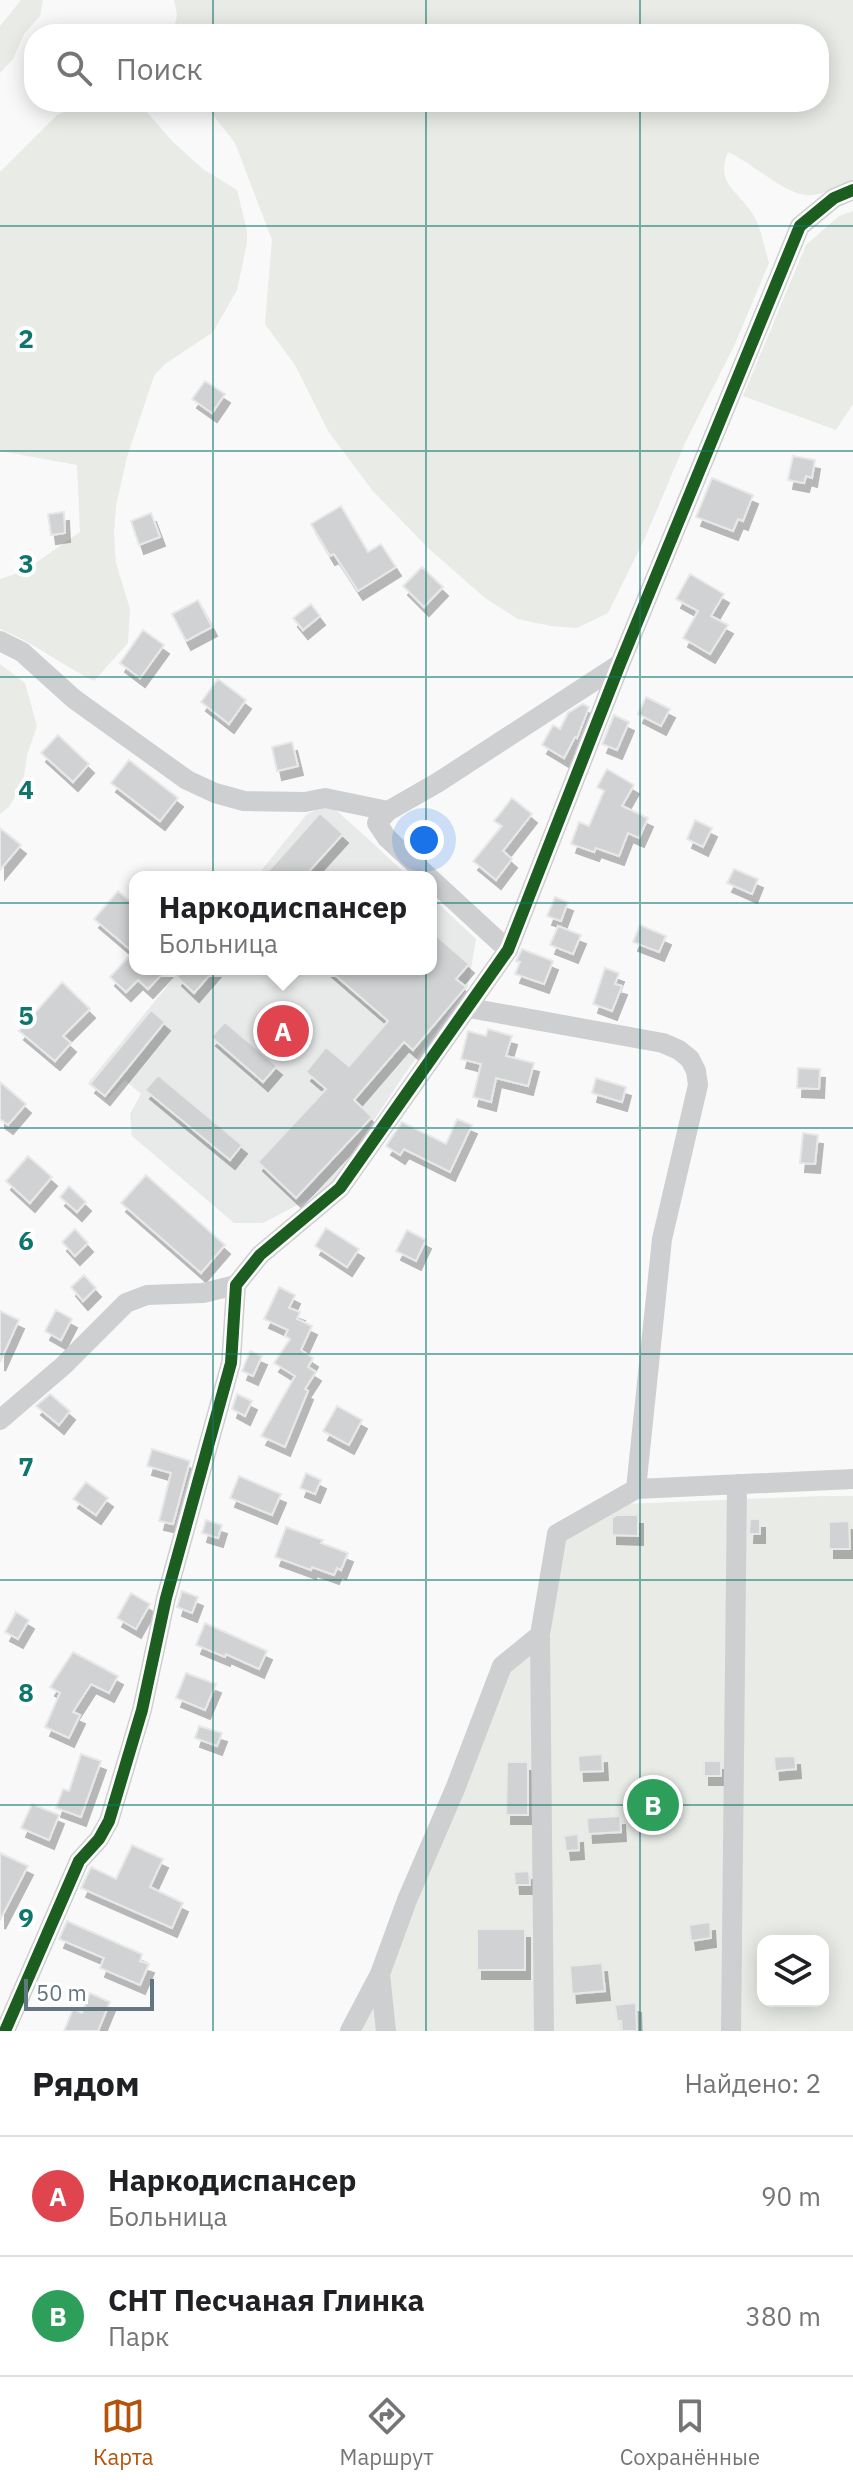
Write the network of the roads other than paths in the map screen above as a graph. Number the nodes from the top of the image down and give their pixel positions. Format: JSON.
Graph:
{"nodes":[{"id":1,"x":853,"y":190,"type":"edge"},
{"id":2,"x":0,"y":641,"type":"edge"},
{"id":3,"x":620,"y":664,"type":"junction"},
{"id":4,"x":388,"y":811,"type":"junction"},
{"id":5,"x":422,"y":871,"type":"edge"},
{"id":6,"x":437,"y":884,"type":"edge"},
{"id":7,"x":508,"y":950,"type":"junction"},
{"id":8,"x":469,"y":1008,"type":"junction"},
{"id":9,"x":236,"y":1285,"type":"junction"},
{"id":10,"x":0,"y":1420,"type":"edge"},
{"id":11,"x":853,"y":1479,"type":"edge"},
{"id":12,"x":737,"y":1484,"type":"junction"},
{"id":13,"x":636,"y":1489,"type":"junction"},
{"id":14,"x":540,"y":1635,"type":"junction"},
{"id":15,"x":380,"y":1974,"type":"junction"},
{"id":16,"x":5,"y":2031,"type":"edge"},
{"id":17,"x":350,"y":2031,"type":"edge"},
{"id":18,"x":386,"y":2031,"type":"edge"},
{"id":19,"x":544,"y":2031,"type":"edge"},
{"id":20,"x":731,"y":2031,"type":"edge"}],
"edges":[{"from":1,"to":3,"type":"street"},
{"from":2,"to":4,"type":"street"},
{"from":3,"to":4,"type":"street"},
{"from":3,"to":7,"type":"street"},
{"from":4,"to":5,"type":"street"},
{"from":6,"to":7,"type":"street"},
{"from":7,"to":8,"type":"street"},
{"from":8,"to":9,"type":"street"},
{"from":8,"to":13,"type":"street"},
{"from":9,"to":10,"type":"street"},
{"from":9,"to":16,"type":"street"},
{"from":11,"to":12,"type":"street"},
{"from":12,"to":13,"type":"street"},
{"from":12,"to":20,"type":"street"},
{"from":13,"to":14,"type":"street"},
{"from":14,"to":15,"type":"street"},
{"from":14,"to":19,"type":"street"},
{"from":15,"to":17,"type":"street"},
{"from":15,"to":18,"type":"street"}]}
